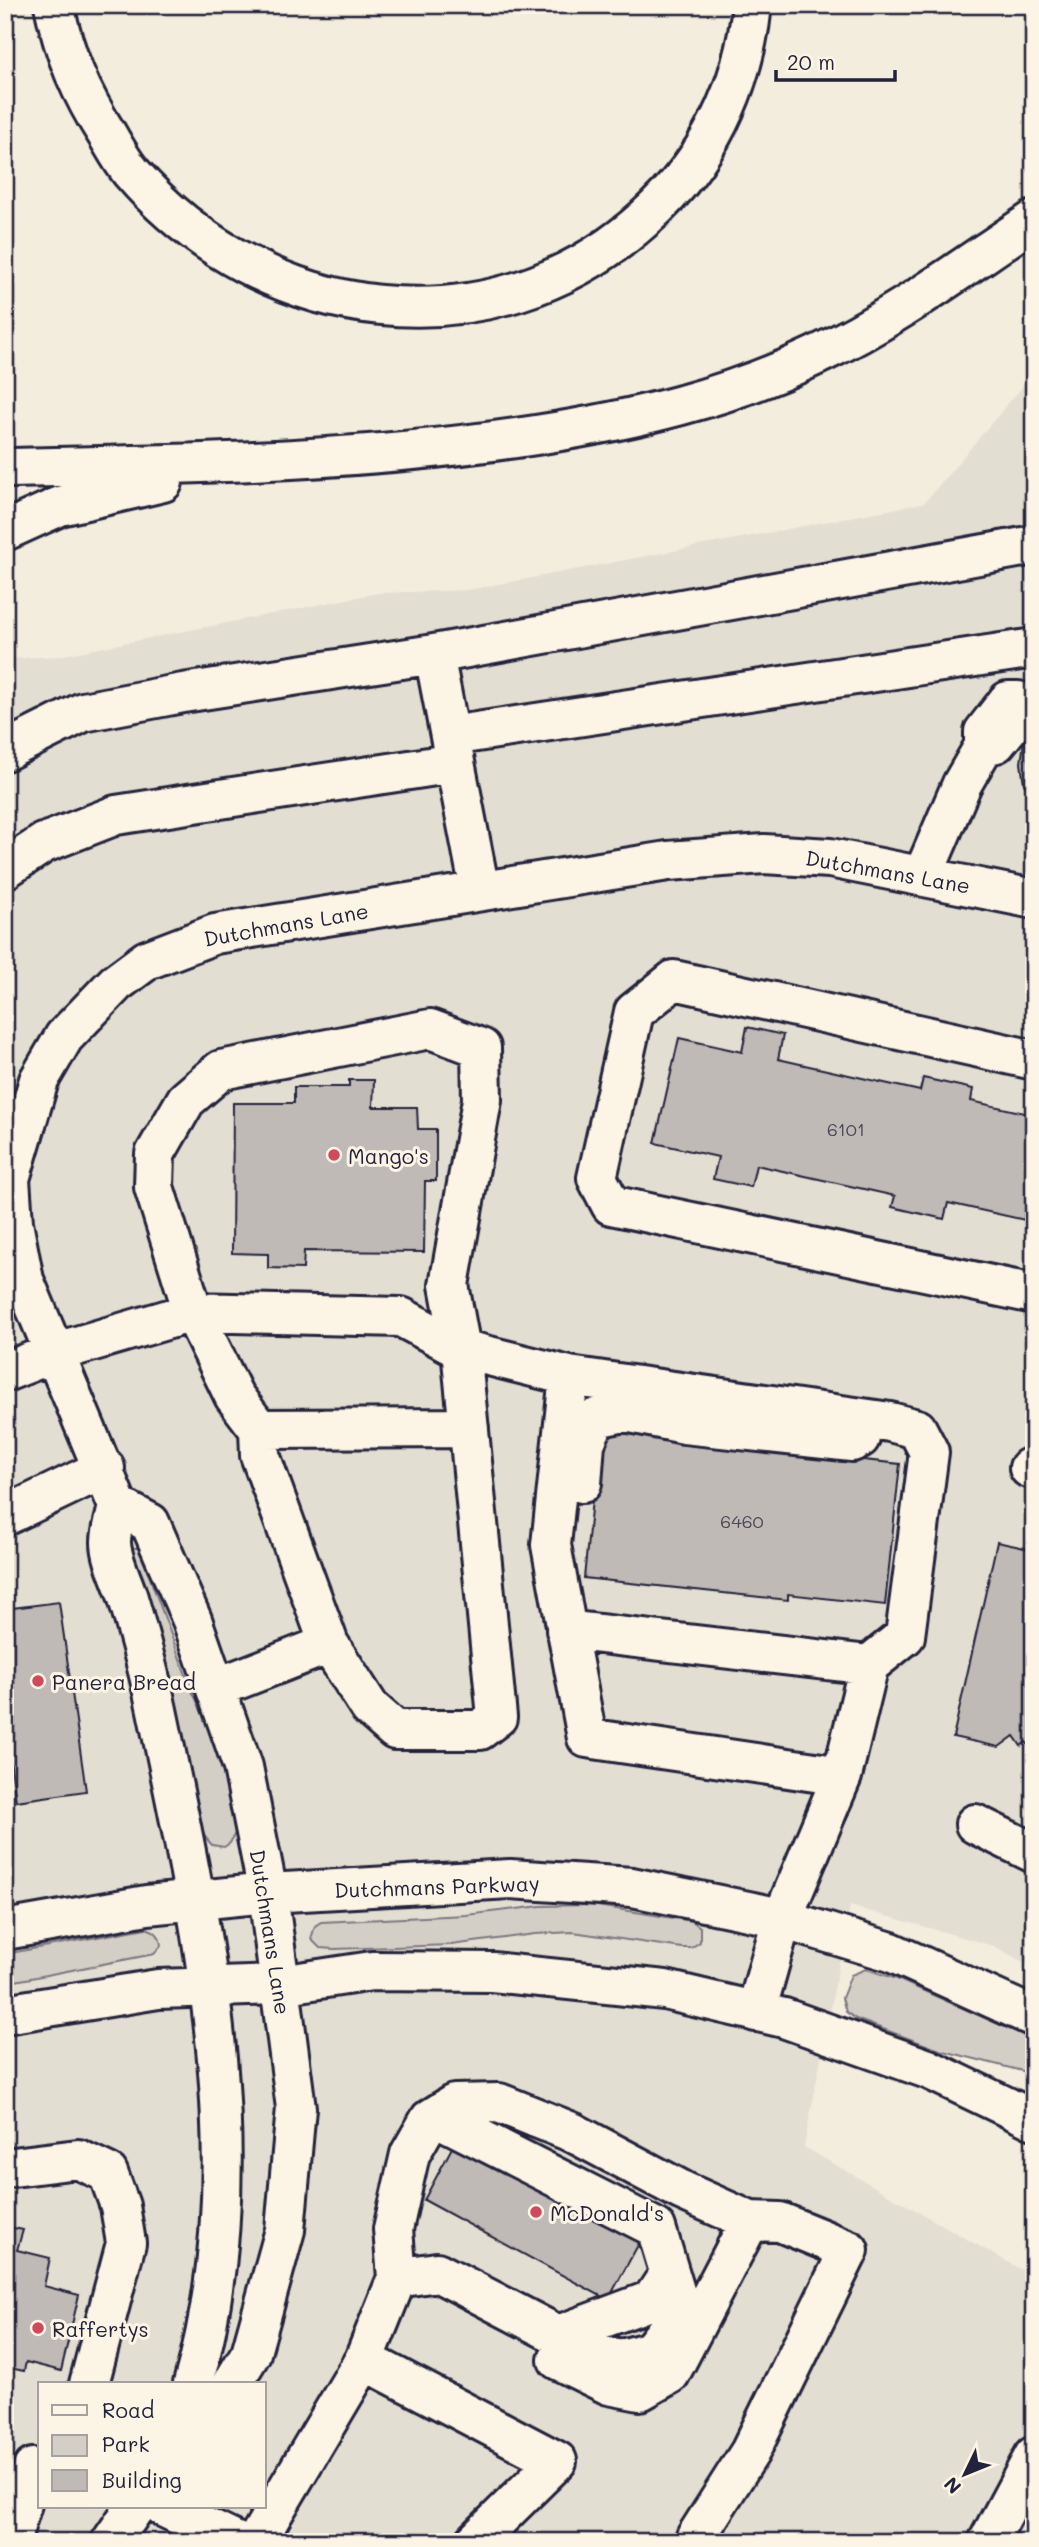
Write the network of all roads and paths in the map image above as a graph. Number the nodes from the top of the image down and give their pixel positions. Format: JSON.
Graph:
{"nodes":[{"id":1,"x":54,"y":5,"type":"edge"},
{"id":2,"x":752,"y":5,"type":"edge"},
{"id":3,"x":1034,"y":220,"type":"edge"},
{"id":4,"x":264,"y":461,"type":"junction"},
{"id":5,"x":5,"y":468,"type":"edge"},
{"id":6,"x":5,"y":531,"type":"edge"},
{"id":7,"x":1034,"y":545,"type":"edge"},
{"id":8,"x":1034,"y":648,"type":"edge"},
{"id":9,"x":434,"y":654,"type":"junction"},
{"id":10,"x":1026,"y":688,"type":"edge"},
{"id":11,"x":453,"y":749,"type":"junction"},
{"id":12,"x":5,"y":751,"type":"edge"},
{"id":13,"x":5,"y":869,"type":"edge"},
{"id":14,"x":923,"y":875,"type":"junction"},
{"id":15,"x":481,"y":891,"type":"junction"},
{"id":16,"x":1034,"y":899,"type":"edge"},
{"id":17,"x":1034,"y":1060,"type":"edge"},
{"id":18,"x":1034,"y":1294,"type":"edge"},
{"id":19,"x":193,"y":1312,"type":"junction"},
{"id":20,"x":461,"y":1349,"type":"junction"},
{"id":21,"x":56,"y":1352,"type":"junction"},
{"id":22,"x":5,"y":1372,"type":"edge"},
{"id":23,"x":569,"y":1376,"type":"junction"},
{"id":24,"x":890,"y":1422,"type":"junction"},
{"id":25,"x":469,"y":1428,"type":"junction"},
{"id":26,"x":259,"y":1429,"type":"junction"},
{"id":27,"x":105,"y":1468,"type":"junction"},
{"id":28,"x":118,"y":1506,"type":"junction"},
{"id":29,"x":5,"y":1516,"type":"edge"},
{"id":30,"x":557,"y":1575,"type":"junction"},
{"id":31,"x":566,"y":1630,"type":"junction"},
{"id":32,"x":329,"y":1644,"type":"junction"},
{"id":33,"x":869,"y":1665,"type":"junction"},
{"id":34,"x":216,"y":1688,"type":"junction"},
{"id":35,"x":842,"y":1776,"type":"junction"},
{"id":36,"x":975,"y":1824,"type":"dead end"},
{"id":37,"x":1034,"y":1853,"type":"edge"},
{"id":38,"x":268,"y":1893,"type":"junction"},
{"id":39,"x":196,"y":1899,"type":"junction"},
{"id":40,"x":782,"y":1919,"type":"junction"},
{"id":41,"x":5,"y":1930,"type":"edge"},
{"id":42,"x":280,"y":1985,"type":"junction"},
{"id":43,"x":207,"y":1989,"type":"junction"},
{"id":44,"x":756,"y":2012,"type":"junction"},
{"id":45,"x":5,"y":2014,"type":"edge"},
{"id":46,"x":1034,"y":2017,"type":"edge"},
{"id":47,"x":435,"y":2116,"type":"junction"},
{"id":48,"x":1034,"y":2120,"type":"edge"},
{"id":49,"x":5,"y":2168,"type":"edge"},
{"id":50,"x":750,"y":2221,"type":"junction"},
{"id":51,"x":397,"y":2278,"type":"junction"},
{"id":52,"x":364,"y":2360,"type":"junction"},
{"id":53,"x":90,"y":2382,"type":"edge"},
{"id":54,"x":194,"y":2382,"type":"edge"},
{"id":55,"x":233,"y":2382,"type":"edge"},
{"id":56,"x":1034,"y":2456,"type":"edge"},
{"id":57,"x":26,"y":2467,"type":"edge"},
{"id":58,"x":134,"y":2508,"type":"edge"},
{"id":59,"x":165,"y":2508,"type":"edge"},
{"id":60,"x":696,"y":2537,"type":"dead end"},
{"id":61,"x":10,"y":2542,"type":"edge"},
{"id":62,"x":111,"y":2542,"type":"edge"},
{"id":63,"x":236,"y":2542,"type":"edge"},
{"id":64,"x":256,"y":2542,"type":"edge"},
{"id":65,"x":475,"y":2542,"type":"edge"},
{"id":66,"x":988,"y":2542,"type":"edge"}],
"edges":[{"from":1,"to":2,"type":"main road"},
{"from":3,"to":4,"type":"main road"},
{"from":4,"to":5,"type":"main road"},
{"from":4,"to":6,"type":"main road"},
{"from":7,"to":9,"type":"main road"},
{"from":8,"to":11,"type":"main road"},
{"from":9,"to":11,"type":"main road"},
{"from":9,"to":12,"type":"main road"},
{"from":10,"to":14,"type":"main road"},
{"from":11,"to":13,"type":"main road"},
{"from":11,"to":15,"type":"main road"},
{"from":14,"to":15,"type":"main road","name":"Dutchmans Lane"},
{"from":14,"to":16,"type":"main road","name":"Dutchmans Lane"},
{"from":15,"to":21,"type":"main road","name":"Dutchmans Lane"},
{"from":17,"to":18,"type":"main road"},
{"from":19,"to":20,"type":"main road"},
{"from":19,"to":20,"type":"main road"},
{"from":19,"to":21,"type":"main road"},
{"from":19,"to":26,"type":"main road"},
{"from":20,"to":23,"type":"main road"},
{"from":20,"to":25,"type":"main road"},
{"from":21,"to":22,"type":"main road"},
{"from":21,"to":27,"type":"main road","name":"Dutchmans Lane"},
{"from":23,"to":24,"type":"main road"},
{"from":23,"to":30,"type":"main road"},
{"from":24,"to":30,"type":"main road"},
{"from":24,"to":33,"type":"main road"},
{"from":25,"to":26,"type":"main road"},
{"from":25,"to":32,"type":"main road"},
{"from":26,"to":32,"type":"main road"},
{"from":27,"to":28,"type":"main road","name":"Dutchmans Lane"},
{"from":27,"to":29,"type":"main road"},
{"from":28,"to":34,"type":"main road","name":"Dutchmans Lane"},
{"from":28,"to":39,"type":"main road","name":"Dutchmans Lane"},
{"from":30,"to":31,"type":"main road"},
{"from":31,"to":33,"type":"main road"},
{"from":31,"to":35,"type":"main road"},
{"from":32,"to":34,"type":"main road"},
{"from":33,"to":35,"type":"main road"},
{"from":34,"to":38,"type":"main road","name":"Dutchmans Lane"},
{"from":35,"to":40,"type":"main road"},
{"from":36,"to":37,"type":"main road"},
{"from":38,"to":39,"type":"main road","name":"Dutchmans Parkway"},
{"from":38,"to":40,"type":"main road","name":"Dutchmans Parkway"},
{"from":38,"to":42,"type":"main road","name":"Dutchmans Lane"},
{"from":39,"to":41,"type":"main road"},
{"from":39,"to":43,"type":"main road","name":"Dutchmans Lane"},
{"from":40,"to":44,"type":"main road"},
{"from":40,"to":46,"type":"main road","name":"Dutchmans Parkway"},
{"from":42,"to":43,"type":"main road"},
{"from":42,"to":44,"type":"main road"},
{"from":42,"to":55,"type":"main road","name":"Dutchmans Lane"},
{"from":43,"to":45,"type":"main road"},
{"from":43,"to":54,"type":"main road","name":"Dutchmans Lane"},
{"from":44,"to":48,"type":"main road"},
{"from":47,"to":50,"type":"main road"},
{"from":47,"to":51,"type":"main road"},
{"from":47,"to":51,"type":"main road"},
{"from":49,"to":53,"type":"main road"},
{"from":50,"to":51,"type":"main road"},
{"from":50,"to":60,"type":"main road"},
{"from":51,"to":52,"type":"main road"},
{"from":52,"to":64,"type":"main road"},
{"from":52,"to":65,"type":"main road"},
{"from":56,"to":66,"type":"main road"},
{"from":57,"to":61,"type":"main road"},
{"from":58,"to":62,"type":"main road"},
{"from":59,"to":63,"type":"main road"}]}
